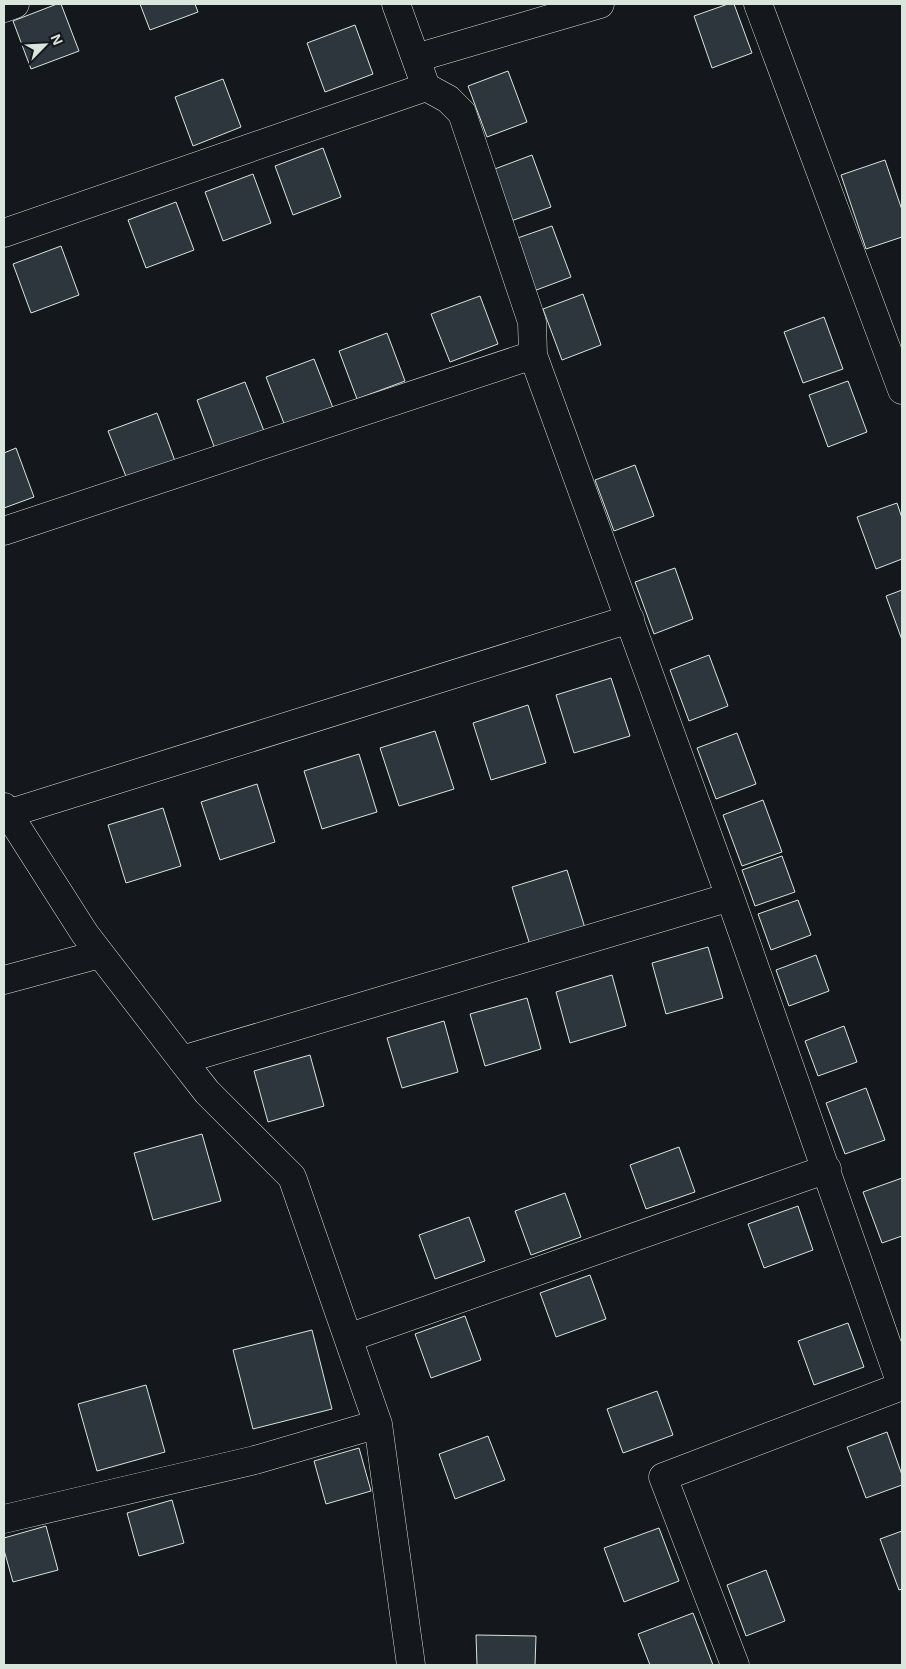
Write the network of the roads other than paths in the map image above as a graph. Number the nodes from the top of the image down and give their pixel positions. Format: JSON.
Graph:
{"nodes":[{"id":1,"x":15,"y":4,"type":"edge"},
{"id":2,"x":396,"y":4,"type":"edge"},
{"id":3,"x":600,"y":4,"type":"edge"},
{"id":4,"x":764,"y":5,"type":"edge"},
{"id":5,"x":4,"y":8,"type":"edge"},
{"id":6,"x":416,"y":58,"type":"junction"},
{"id":7,"x":426,"y":87,"type":"junction"},
{"id":8,"x":4,"y":233,"type":"edge"},
{"id":9,"x":533,"y":355,"type":"junction"},
{"id":10,"x":902,"y":390,"type":"edge"},
{"id":11,"x":4,"y":531,"type":"edge"},
{"id":12,"x":630,"y":619,"type":"junction"},
{"id":13,"x":6,"y":810,"type":"edge"},
{"id":14,"x":730,"y":897,"type":"junction"},
{"id":15,"x":100,"y":954,"type":"junction"},
{"id":16,"x":4,"y":980,"type":"edge"},
{"id":17,"x":182,"y":1060,"type":"junction"},
{"id":18,"x":827,"y":1169,"type":"junction"},
{"id":19,"x":348,"y":1338,"type":"junction"},
{"id":20,"x":902,"y":1386,"type":"edge"},
{"id":21,"x":378,"y":1424,"type":"junction"},
{"id":22,"x":4,"y":1519,"type":"edge"},
{"id":23,"x":411,"y":1665,"type":"edge"},
{"id":24,"x":736,"y":1665,"type":"edge"}],
"edges":[{"from":1,"to":5,"type":"street"},
{"from":2,"to":6,"type":"street"},
{"from":3,"to":6,"type":"street"},
{"from":4,"to":10,"type":"street"},
{"from":6,"to":7,"type":"street"},
{"from":7,"to":8,"type":"street"},
{"from":7,"to":9,"type":"street"},
{"from":9,"to":11,"type":"street"},
{"from":9,"to":12,"type":"street"},
{"from":12,"to":13,"type":"street"},
{"from":12,"to":14,"type":"street"},
{"from":13,"to":15,"type":"street"},
{"from":14,"to":17,"type":"street"},
{"from":14,"to":18,"type":"street"},
{"from":15,"to":16,"type":"street"},
{"from":15,"to":17,"type":"street"},
{"from":17,"to":19,"type":"street"},
{"from":18,"to":19,"type":"street"},
{"from":18,"to":20,"type":"street"},
{"from":19,"to":21,"type":"street"},
{"from":20,"to":24,"type":"street"},
{"from":21,"to":22,"type":"street"},
{"from":21,"to":23,"type":"street"}]}
